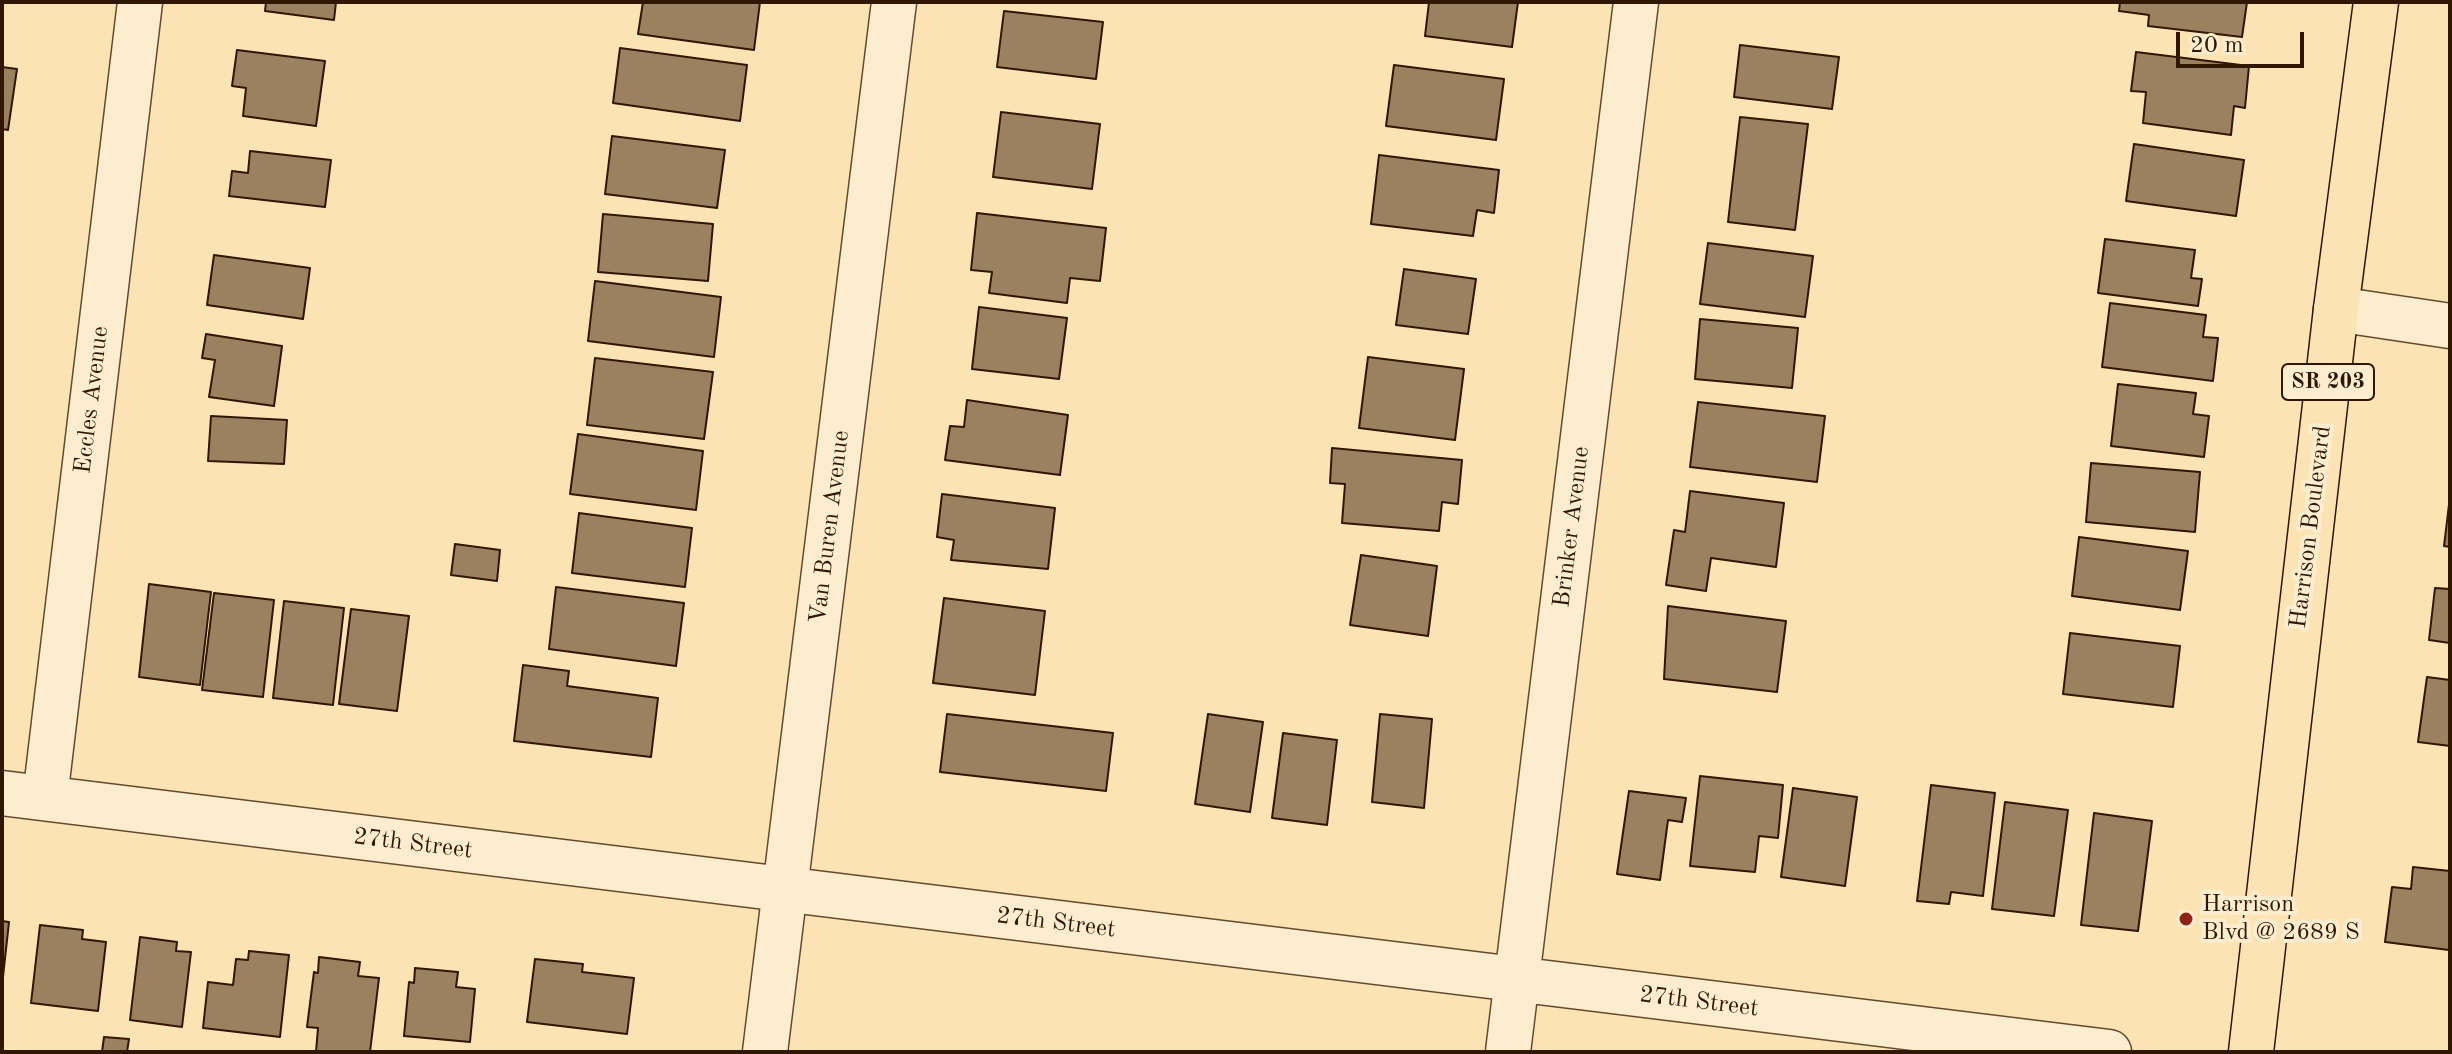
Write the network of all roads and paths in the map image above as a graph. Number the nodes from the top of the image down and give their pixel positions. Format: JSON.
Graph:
{"nodes":[{"id":1,"x":140,"y":2,"type":"edge"},
{"id":2,"x":894,"y":2,"type":"edge"},
{"id":3,"x":1636,"y":2,"type":"edge"},
{"id":4,"x":2376,"y":2,"type":"edge"},
{"id":5,"x":2336,"y":309,"type":"junction"},
{"id":6,"x":2450,"y":326,"type":"edge"},
{"id":7,"x":2,"y":793,"type":"edge"},
{"id":8,"x":45,"y":798,"type":"junction"},
{"id":9,"x":784,"y":890,"type":"junction"},
{"id":10,"x":1517,"y":980,"type":"junction"},
{"id":11,"x":765,"y":1052,"type":"edge"},
{"id":12,"x":1508,"y":1052,"type":"edge"},
{"id":13,"x":2109,"y":1052,"type":"edge"},
{"id":14,"x":2251,"y":1052,"type":"edge"}],
"edges":[{"from":1,"to":8,"type":"street","name":"Eccles Avenue"},
{"from":2,"to":9,"type":"street","name":"Van Buren Avenue"},
{"from":3,"to":10,"type":"street","name":"Brinker Avenue"},
{"from":4,"to":5,"type":"main road","name":"Harrison Boulevard","number":"SR 203"},
{"from":5,"to":6,"type":"street"},
{"from":5,"to":14,"type":"main road","name":"Harrison Boulevard","number":"SR 203"},
{"from":7,"to":8,"type":"street","name":"27th Street"},
{"from":8,"to":9,"type":"street","name":"27th Street"},
{"from":9,"to":10,"type":"street","name":"27th Street"},
{"from":9,"to":11,"type":"street","name":"Van Buren Avenue"},
{"from":10,"to":12,"type":"street","name":"Brinker Avenue"},
{"from":10,"to":13,"type":"street","name":"27th Street"}]}
